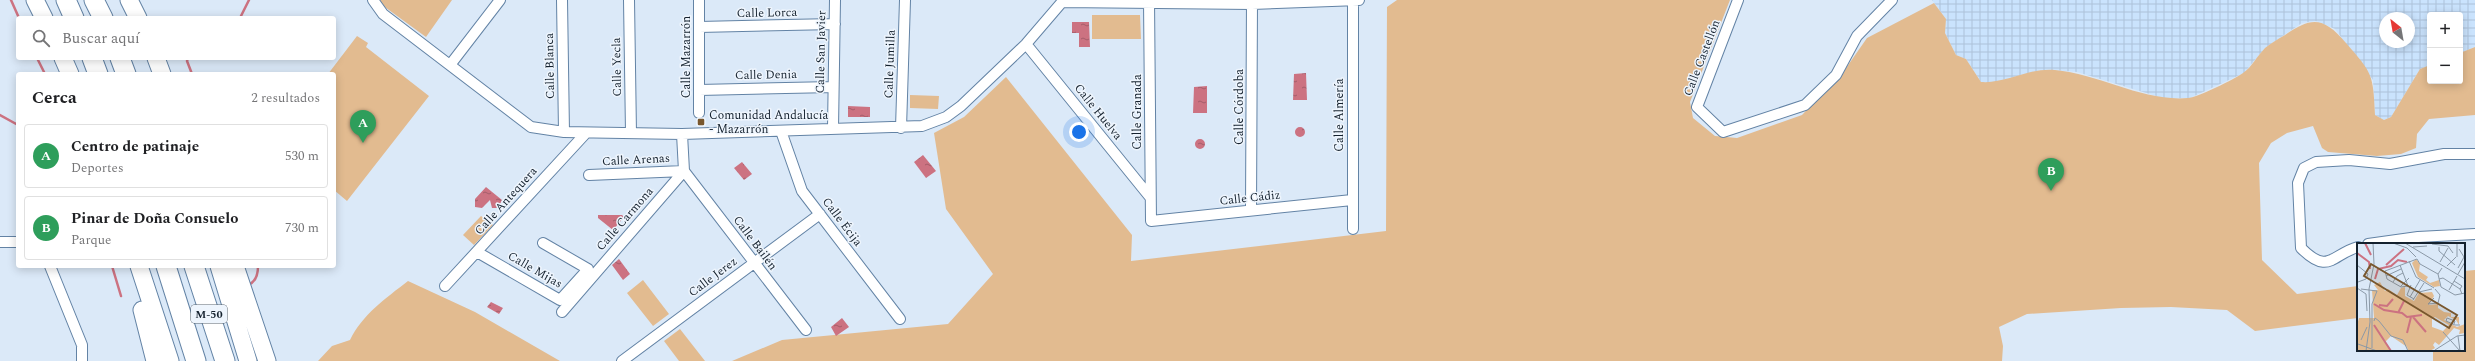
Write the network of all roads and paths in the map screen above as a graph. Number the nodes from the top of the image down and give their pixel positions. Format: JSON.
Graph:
{"nodes":[{"id":1,"x":35,"y":0,"type":"edge"},
{"id":2,"x":66,"y":0,"type":"edge"},
{"id":3,"x":94,"y":0,"type":"edge"},
{"id":4,"x":123,"y":0,"type":"edge"},
{"id":5,"x":128,"y":0,"type":"edge"},
{"id":6,"x":372,"y":0,"type":"edge"},
{"id":7,"x":500,"y":0,"type":"edge"},
{"id":8,"x":562,"y":0,"type":"edge"},
{"id":9,"x":629,"y":0,"type":"edge"},
{"id":10,"x":699,"y":0,"type":"edge"},
{"id":11,"x":835,"y":0,"type":"edge"},
{"id":12,"x":905,"y":0,"type":"edge"},
{"id":13,"x":1355,"y":0,"type":"edge"},
{"id":14,"x":1738,"y":0,"type":"edge"},
{"id":15,"x":1892,"y":0,"type":"edge"},
{"id":16,"x":1061,"y":1,"type":"edge"},
{"id":17,"x":1149,"y":1,"type":"edge"},
{"id":18,"x":1188,"y":2,"type":"edge"},
{"id":19,"x":1252,"y":2,"type":"edge"},
{"id":20,"x":43,"y":16,"type":"edge"},
{"id":21,"x":73,"y":16,"type":"edge"},
{"id":22,"x":102,"y":16,"type":"edge"},
{"id":23,"x":130,"y":16,"type":"edge"},
{"id":24,"x":137,"y":16,"type":"edge"},
{"id":25,"x":835,"y":24,"type":"junction"},
{"id":26,"x":699,"y":27,"type":"junction"},
{"id":27,"x":1026,"y":44,"type":"junction"},
{"id":28,"x":93,"y":60,"type":"edge"},
{"id":29,"x":121,"y":60,"type":"edge"},
{"id":30,"x":148,"y":60,"type":"edge"},
{"id":31,"x":157,"y":60,"type":"edge"},
{"id":32,"x":450,"y":65,"type":"junction"},
{"id":33,"x":97,"y":72,"type":"edge"},
{"id":34,"x":125,"y":72,"type":"edge"},
{"id":35,"x":153,"y":72,"type":"edge"},
{"id":36,"x":161,"y":72,"type":"edge"},
{"id":37,"x":833,"y":87,"type":"junction"},
{"id":38,"x":699,"y":90,"type":"junction"},
{"id":39,"x":699,"y":113,"type":"dead end"},
{"id":40,"x":833,"y":128,"type":"junction"},
{"id":41,"x":901,"y":128,"type":"junction"},
{"id":42,"x":781,"y":131,"type":"junction"},
{"id":43,"x":564,"y":132,"type":"junction"},
{"id":44,"x":586,"y":133,"type":"junction"},
{"id":45,"x":632,"y":133,"type":"junction"},
{"id":46,"x":682,"y":134,"type":"junction"},
{"id":47,"x":2475,"y":154,"type":"edge"},
{"id":48,"x":684,"y":170,"type":"junction"},
{"id":49,"x":589,"y":175,"type":"dead end"},
{"id":50,"x":1150,"y":198,"type":"junction"},
{"id":51,"x":1352,"y":200,"type":"junction"},
{"id":52,"x":1251,"y":210,"type":"junction"},
{"id":53,"x":820,"y":214,"type":"junction"},
{"id":54,"x":1151,"y":221,"type":"joint"},
{"id":55,"x":1353,"y":229,"type":"dead end"},
{"id":56,"x":2475,"y":234,"type":"edge"},
{"id":57,"x":0,"y":242,"type":"edge"},
{"id":58,"x":16,"y":242,"type":"edge"},
{"id":59,"x":543,"y":243,"type":"dead end"},
{"id":60,"x":2375,"y":243,"type":"edge"},
{"id":61,"x":2357,"y":248,"type":"edge"},
{"id":62,"x":477,"y":252,"type":"junction"},
{"id":63,"x":753,"y":263,"type":"junction"},
{"id":64,"x":51,"y":268,"type":"edge"},
{"id":65,"x":130,"y":268,"type":"edge"},
{"id":66,"x":140,"y":268,"type":"edge"},
{"id":67,"x":167,"y":268,"type":"edge"},
{"id":68,"x":195,"y":268,"type":"edge"},
{"id":69,"x":220,"y":268,"type":"edge"},
{"id":70,"x":236,"y":268,"type":"edge"},
{"id":71,"x":445,"y":286,"type":"dead end"},
{"id":72,"x":562,"y":312,"type":"dead end"},
{"id":73,"x":900,"y":319,"type":"dead end"},
{"id":74,"x":806,"y":330,"type":"dead end"},
{"id":75,"x":82,"y":361,"type":"edge"},
{"id":76,"x":155,"y":361,"type":"edge"},
{"id":77,"x":170,"y":361,"type":"edge"},
{"id":78,"x":196,"y":361,"type":"edge"},
{"id":79,"x":225,"y":361,"type":"edge"},
{"id":80,"x":248,"y":361,"type":"edge"},
{"id":81,"x":267,"y":361,"type":"edge"},
{"id":82,"x":622,"y":361,"type":"edge"}],
"edges":[{"from":1,"to":20,"type":"highway"},
{"from":2,"to":21,"type":"highway"},
{"from":3,"to":22,"type":"highway"},
{"from":4,"to":23,"type":"highway"},
{"from":5,"to":24,"type":"highway"},
{"from":6,"to":32,"type":"street"},
{"from":7,"to":32,"type":"street"},
{"from":8,"to":43,"type":"street","name":"Calle Blanca"},
{"from":9,"to":45,"type":"street","name":"Calle Yecla"},
{"from":10,"to":26,"type":"street","name":"Calle Mazarrón"},
{"from":11,"to":25,"type":"street","name":"Calle San Javier"},
{"from":12,"to":41,"type":"street","name":"Calle Jumilla"},
{"from":13,"to":19,"type":"street"},
{"from":13,"to":51,"type":"street","name":"Calle Almería"},
{"from":14,"to":15,"type":"street","name":"Calle Castellón"},
{"from":16,"to":17,"type":"street"},
{"from":16,"to":27,"type":"street"},
{"from":17,"to":18,"type":"street"},
{"from":17,"to":50,"type":"street","name":"Calle Granada"},
{"from":18,"to":19,"type":"street"},
{"from":19,"to":52,"type":"street","name":"Calle Córdoba"},
{"from":25,"to":26,"type":"street","name":"Calle Lorca"},
{"from":25,"to":37,"type":"street","name":"Calle San Javier"},
{"from":26,"to":38,"type":"street","name":"Calle Mazarrón"},
{"from":27,"to":41,"type":"street"},
{"from":27,"to":50,"type":"street","name":"Calle Huelva"},
{"from":28,"to":33,"type":"highway"},
{"from":29,"to":34,"type":"highway"},
{"from":30,"to":35,"type":"highway"},
{"from":31,"to":36,"type":"highway"},
{"from":32,"to":43,"type":"street"},
{"from":37,"to":38,"type":"street","name":"Calle Denia"},
{"from":37,"to":40,"type":"street","name":"Calle San Javier"},
{"from":38,"to":39,"type":"street","name":"Calle Mazarrón"},
{"from":40,"to":41,"type":"street"},
{"from":40,"to":42,"type":"street"},
{"from":42,"to":46,"type":"street"},
{"from":42,"to":53,"type":"street","name":"Calle Écija"},
{"from":43,"to":44,"type":"street"},
{"from":44,"to":45,"type":"street"},
{"from":44,"to":62,"type":"street","name":"Calle Antequera"},
{"from":45,"to":46,"type":"street"},
{"from":46,"to":48,"type":"street"},
{"from":47,"to":61,"type":"street"},
{"from":48,"to":49,"type":"street","name":"Calle Arenas"},
{"from":48,"to":63,"type":"street","name":"Calle Bailén"},
{"from":48,"to":72,"type":"street","name":"Calle Carmona"},
{"from":50,"to":54,"type":"street","name":"Calle Granada"},
{"from":51,"to":52,"type":"street","name":"Calle Cádiz"},
{"from":51,"to":55,"type":"street","name":"Calle Almería"},
{"from":52,"to":54,"type":"street","name":"Calle Cádiz"},
{"from":53,"to":63,"type":"street","name":"Calle Jerez"},
{"from":53,"to":73,"type":"street","name":"Calle Écija"},
{"from":56,"to":60,"type":"street"},
{"from":57,"to":58,"type":"street"},
{"from":59,"to":62,"type":"street","name":"Calle Mijas"},
{"from":62,"to":71,"type":"street","name":"Calle Antequera"},
{"from":63,"to":74,"type":"street","name":"Calle Bailén"},
{"from":63,"to":82,"type":"street","name":"Calle Jerez"},
{"from":64,"to":75,"type":"street"},
{"from":65,"to":76,"type":"highway"},
{"from":66,"to":77,"type":"highway"},
{"from":67,"to":78,"type":"highway","number":"M-50"},
{"from":68,"to":79,"type":"highway","number":"M-50"},
{"from":69,"to":80,"type":"highway"},
{"from":70,"to":81,"type":"highway"}]}
